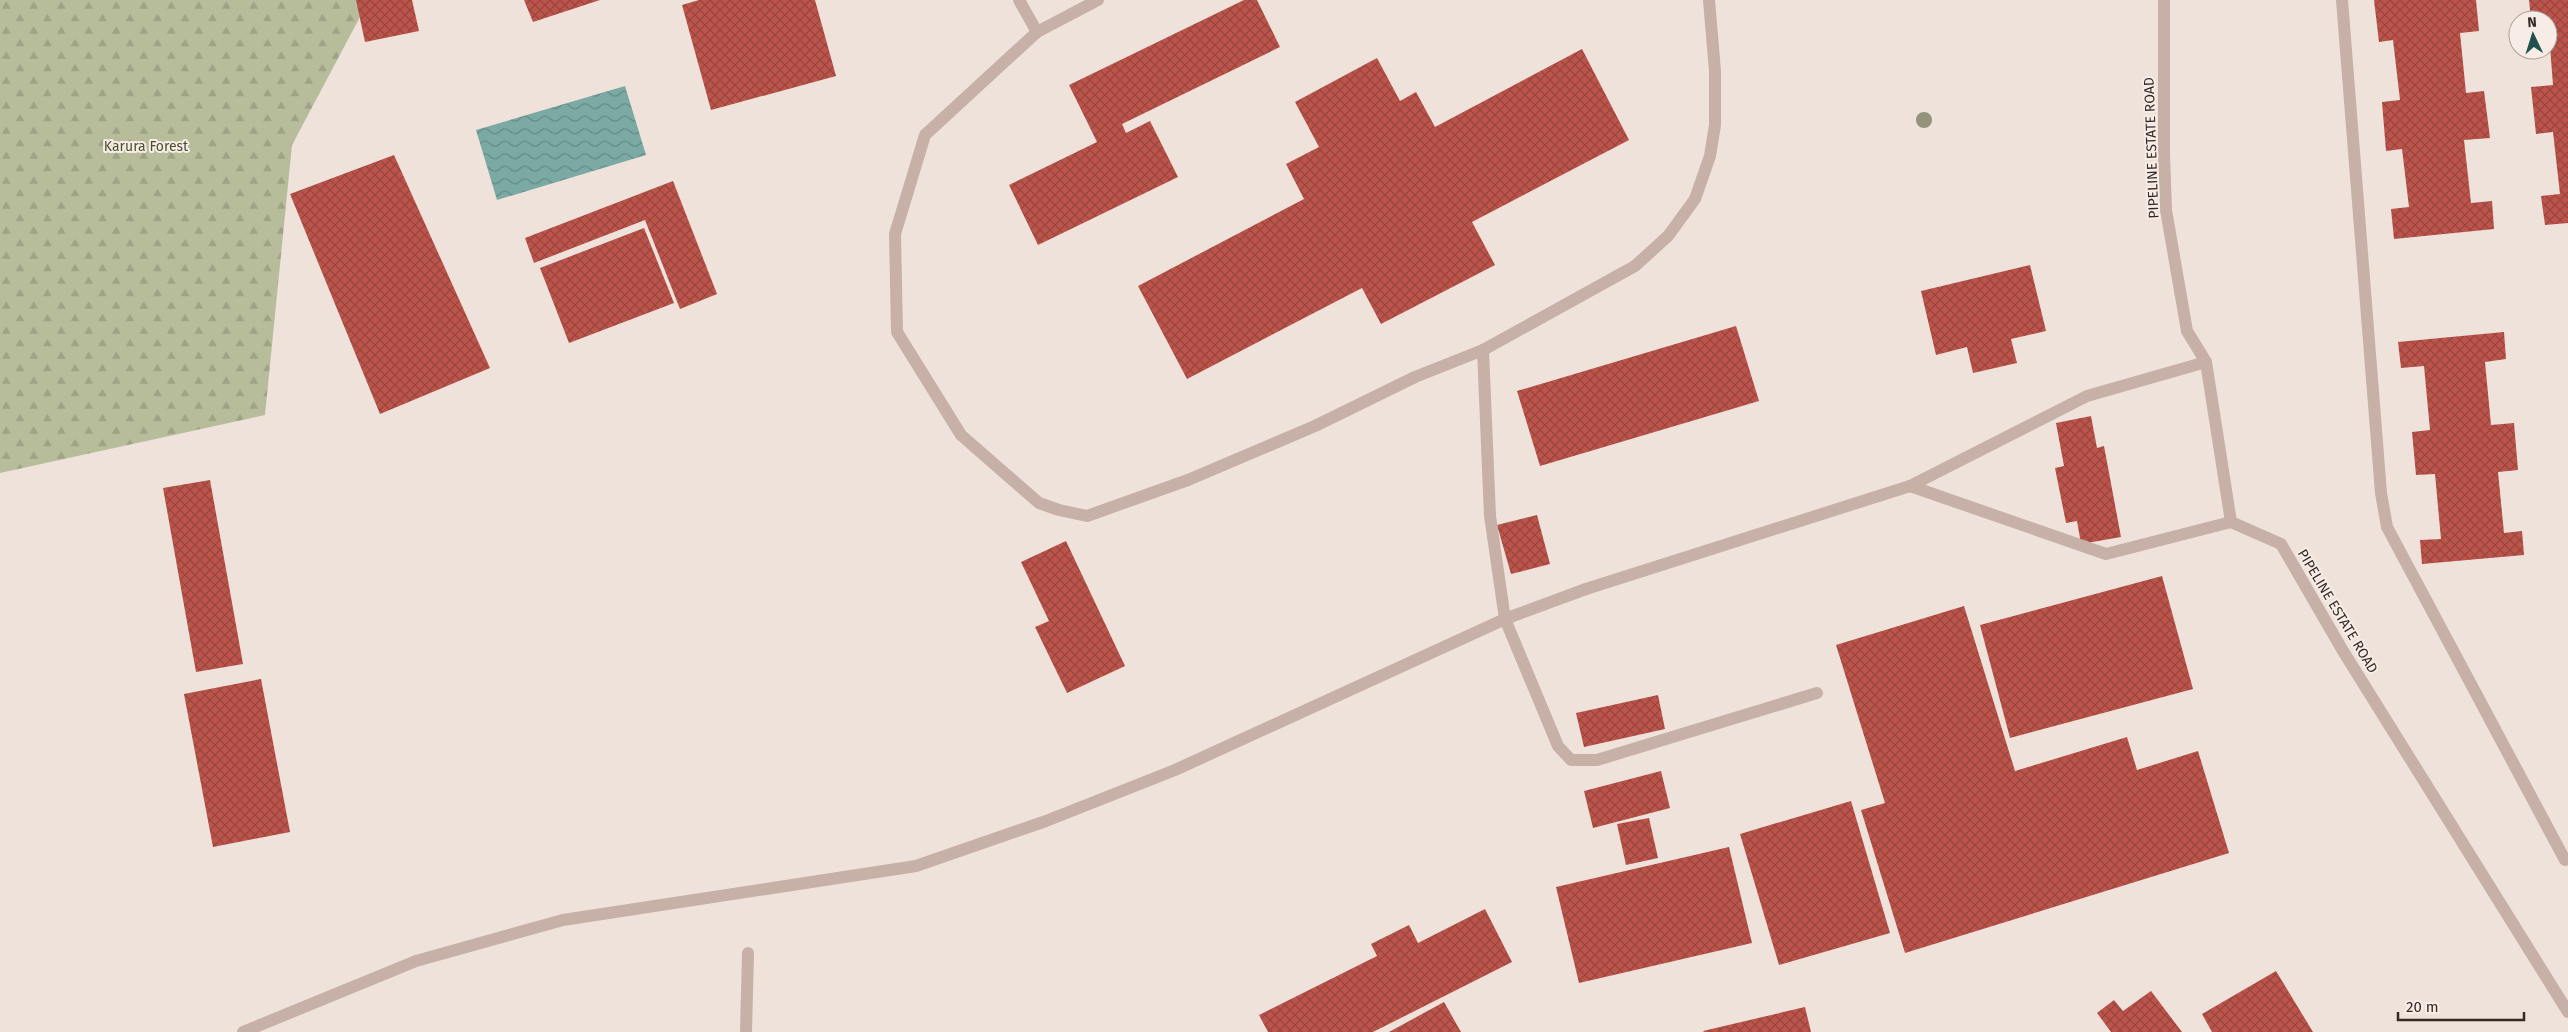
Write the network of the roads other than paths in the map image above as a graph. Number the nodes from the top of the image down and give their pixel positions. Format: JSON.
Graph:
{"nodes":[{"id":1,"x":1020,"y":0,"type":"edge"},
{"id":2,"x":1098,"y":0,"type":"edge"},
{"id":3,"x":1709,"y":0,"type":"edge"},
{"id":4,"x":2164,"y":0,"type":"edge"},
{"id":5,"x":2342,"y":0,"type":"edge"},
{"id":6,"x":1036,"y":32,"type":"junction"},
{"id":7,"x":1483,"y":350,"type":"junction"},
{"id":8,"x":2206,"y":362,"type":"junction"},
{"id":9,"x":1910,"y":486,"type":"junction"},
{"id":10,"x":2231,"y":522,"type":"junction"},
{"id":11,"x":1505,"y":619,"type":"junction"},
{"id":12,"x":1817,"y":693,"type":"dead end"},
{"id":13,"x":2565,"y":860,"type":"dead end"},
{"id":14,"x":748,"y":953,"type":"dead end"},
{"id":15,"x":2568,"y":1012,"type":"edge"},
{"id":16,"x":243,"y":1032,"type":"edge"},
{"id":17,"x":746,"y":1032,"type":"edge"}],
"edges":[{"from":1,"to":6,"type":"street"},
{"from":2,"to":6,"type":"street"},
{"from":3,"to":7,"type":"street"},
{"from":4,"to":8,"type":"street","name":"PIPELINE ESTATE ROAD"},
{"from":5,"to":13,"type":"street"},
{"from":6,"to":7,"type":"street"},
{"from":7,"to":11,"type":"street"},
{"from":8,"to":9,"type":"street"},
{"from":8,"to":10,"type":"street","name":"PIPELINE ESTATE ROAD"},
{"from":9,"to":10,"type":"street"},
{"from":9,"to":11,"type":"street"},
{"from":10,"to":15,"type":"street","name":"PIPELINE ESTATE ROAD"},
{"from":11,"to":12,"type":"street"},
{"from":11,"to":16,"type":"street"},
{"from":14,"to":17,"type":"street"}]}
